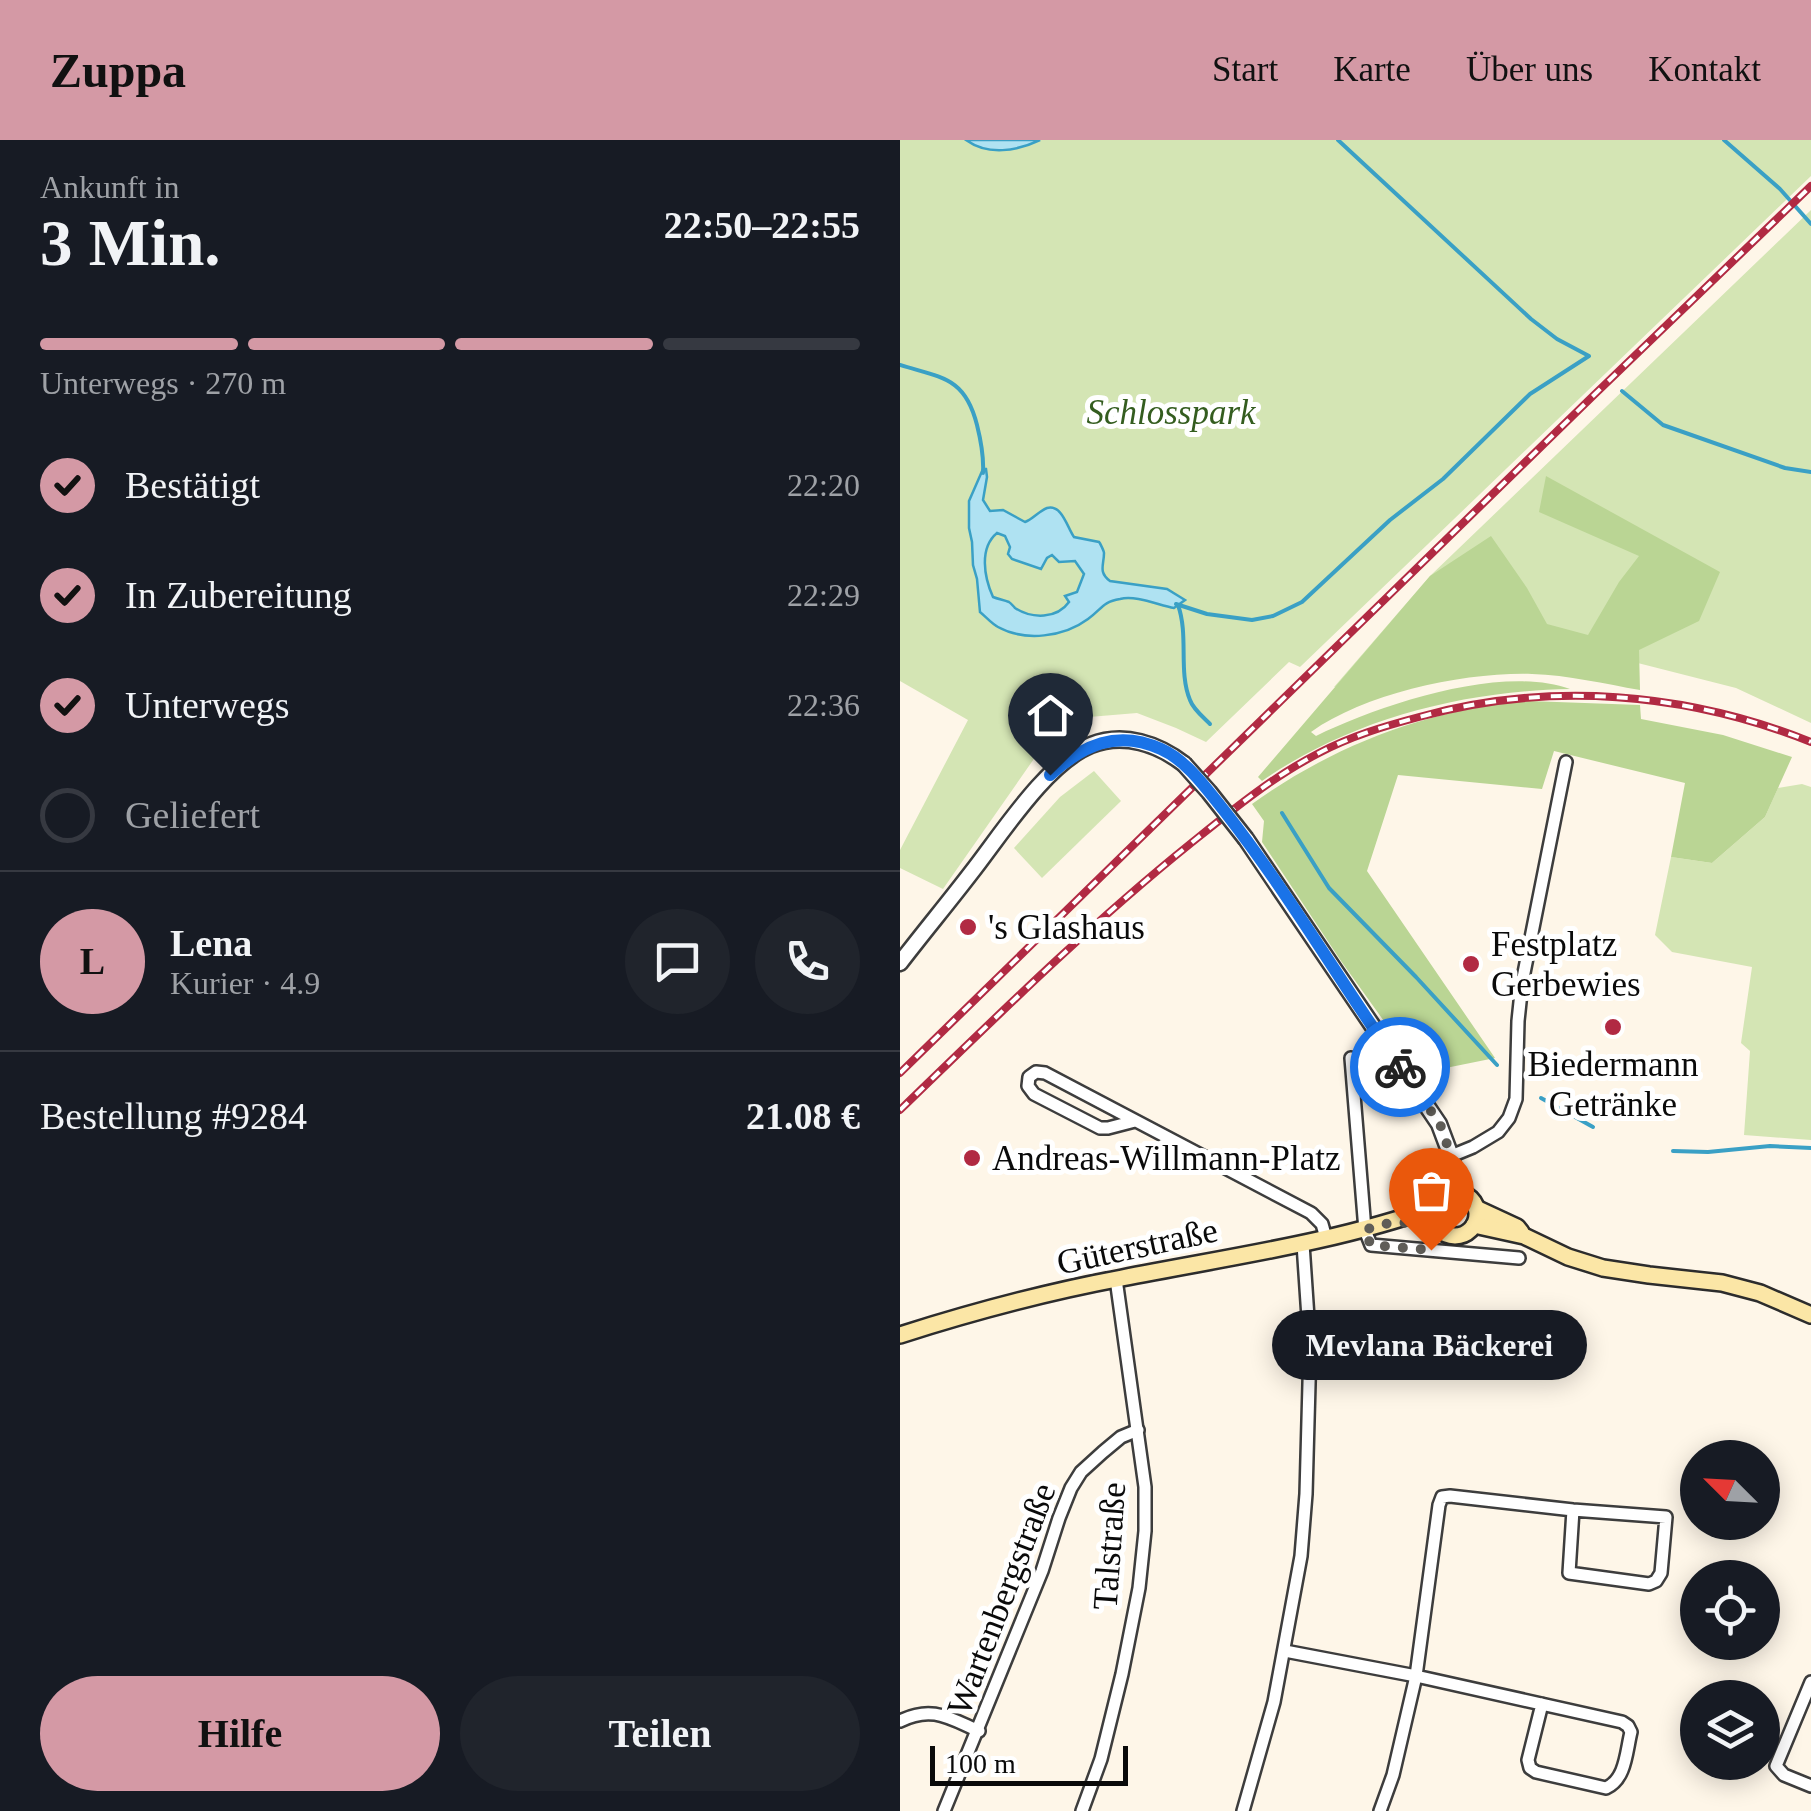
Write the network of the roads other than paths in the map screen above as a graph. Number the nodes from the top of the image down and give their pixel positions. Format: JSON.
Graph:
{"nodes":[{"id":1,"x":1566,"y":762,"type":"dead end"},
{"id":2,"x":915,"y":943,"type":"junction"},
{"id":3,"x":900,"y":954,"type":"edge"},
{"id":4,"x":900,"y":963,"type":"edge"},
{"id":5,"x":1350,"y":1058,"type":"dead end"},
{"id":6,"x":1135,"y":1121,"type":"junction"},
{"id":7,"x":1451,"y":1156,"type":"junction"},
{"id":8,"x":1443,"y":1204,"type":"junction"},
{"id":9,"x":1476,"y":1208,"type":"junction"},
{"id":10,"x":1474,"y":1225,"type":"junction"},
{"id":11,"x":1364,"y":1230,"type":"junction"},
{"id":12,"x":1524,"y":1236,"type":"junction"},
{"id":13,"x":1326,"y":1238,"type":"junction"},
{"id":14,"x":1303,"y":1244,"type":"junction"},
{"id":15,"x":1519,"y":1258,"type":"dead end"},
{"id":16,"x":1116,"y":1279,"type":"junction"},
{"id":17,"x":1811,"y":1315,"type":"edge"},
{"id":18,"x":900,"y":1334,"type":"edge"},
{"id":19,"x":1138,"y":1430,"type":"junction"},
{"id":20,"x":1573,"y":1510,"type":"junction"},
{"id":21,"x":1284,"y":1652,"type":"junction"},
{"id":22,"x":1416,"y":1676,"type":"junction"},
{"id":23,"x":1811,"y":1682,"type":"edge"},
{"id":24,"x":1542,"y":1704,"type":"junction"},
{"id":25,"x":900,"y":1721,"type":"edge"},
{"id":26,"x":979,"y":1731,"type":"junction"},
{"id":27,"x":1811,"y":1786,"type":"edge"},
{"id":28,"x":944,"y":1811,"type":"edge"},
{"id":29,"x":1082,"y":1811,"type":"edge"},
{"id":30,"x":1243,"y":1811,"type":"edge"},
{"id":31,"x":1380,"y":1811,"type":"edge"}],
"edges":[{"from":1,"to":7,"type":"street"},
{"from":2,"to":3,"type":"street"},
{"from":2,"to":4,"type":"street"},
{"from":2,"to":7,"type":"street","bridge":true},
{"from":5,"to":11,"type":"street"},
{"from":6,"to":6,"type":"street"},
{"from":6,"to":13,"type":"street"},
{"from":7,"to":8,"type":"street"},
{"from":8,"to":9,"type":"main road"},
{"from":8,"to":10,"type":"main road"},
{"from":8,"to":11,"type":"main road","name":"Güterstraße"},
{"from":9,"to":10,"type":"main road"},
{"from":9,"to":12,"type":"main road"},
{"from":10,"to":12,"type":"main road"},
{"from":11,"to":13,"type":"main road","name":"Güterstraße"},
{"from":11,"to":15,"type":"street"},
{"from":12,"to":17,"type":"main road"},
{"from":13,"to":14,"type":"main road","name":"Güterstraße"},
{"from":14,"to":16,"type":"main road","name":"Güterstraße"},
{"from":14,"to":21,"type":"street"},
{"from":16,"to":18,"type":"main road","name":"Güterstraße"},
{"from":16,"to":19,"type":"street","name":"Talstraße"},
{"from":19,"to":26,"type":"street","name":"Wartenbergstraße"},
{"from":19,"to":29,"type":"street","name":"Talstraße"},
{"from":20,"to":20,"type":"street"},
{"from":20,"to":22,"type":"street"},
{"from":21,"to":22,"type":"street"},
{"from":21,"to":30,"type":"street"},
{"from":22,"to":24,"type":"street"},
{"from":22,"to":31,"type":"street"},
{"from":23,"to":27,"type":"street"},
{"from":24,"to":24,"type":"street"},
{"from":25,"to":26,"type":"street"},
{"from":26,"to":28,"type":"street","name":"Wartenbergstraße"}]}
